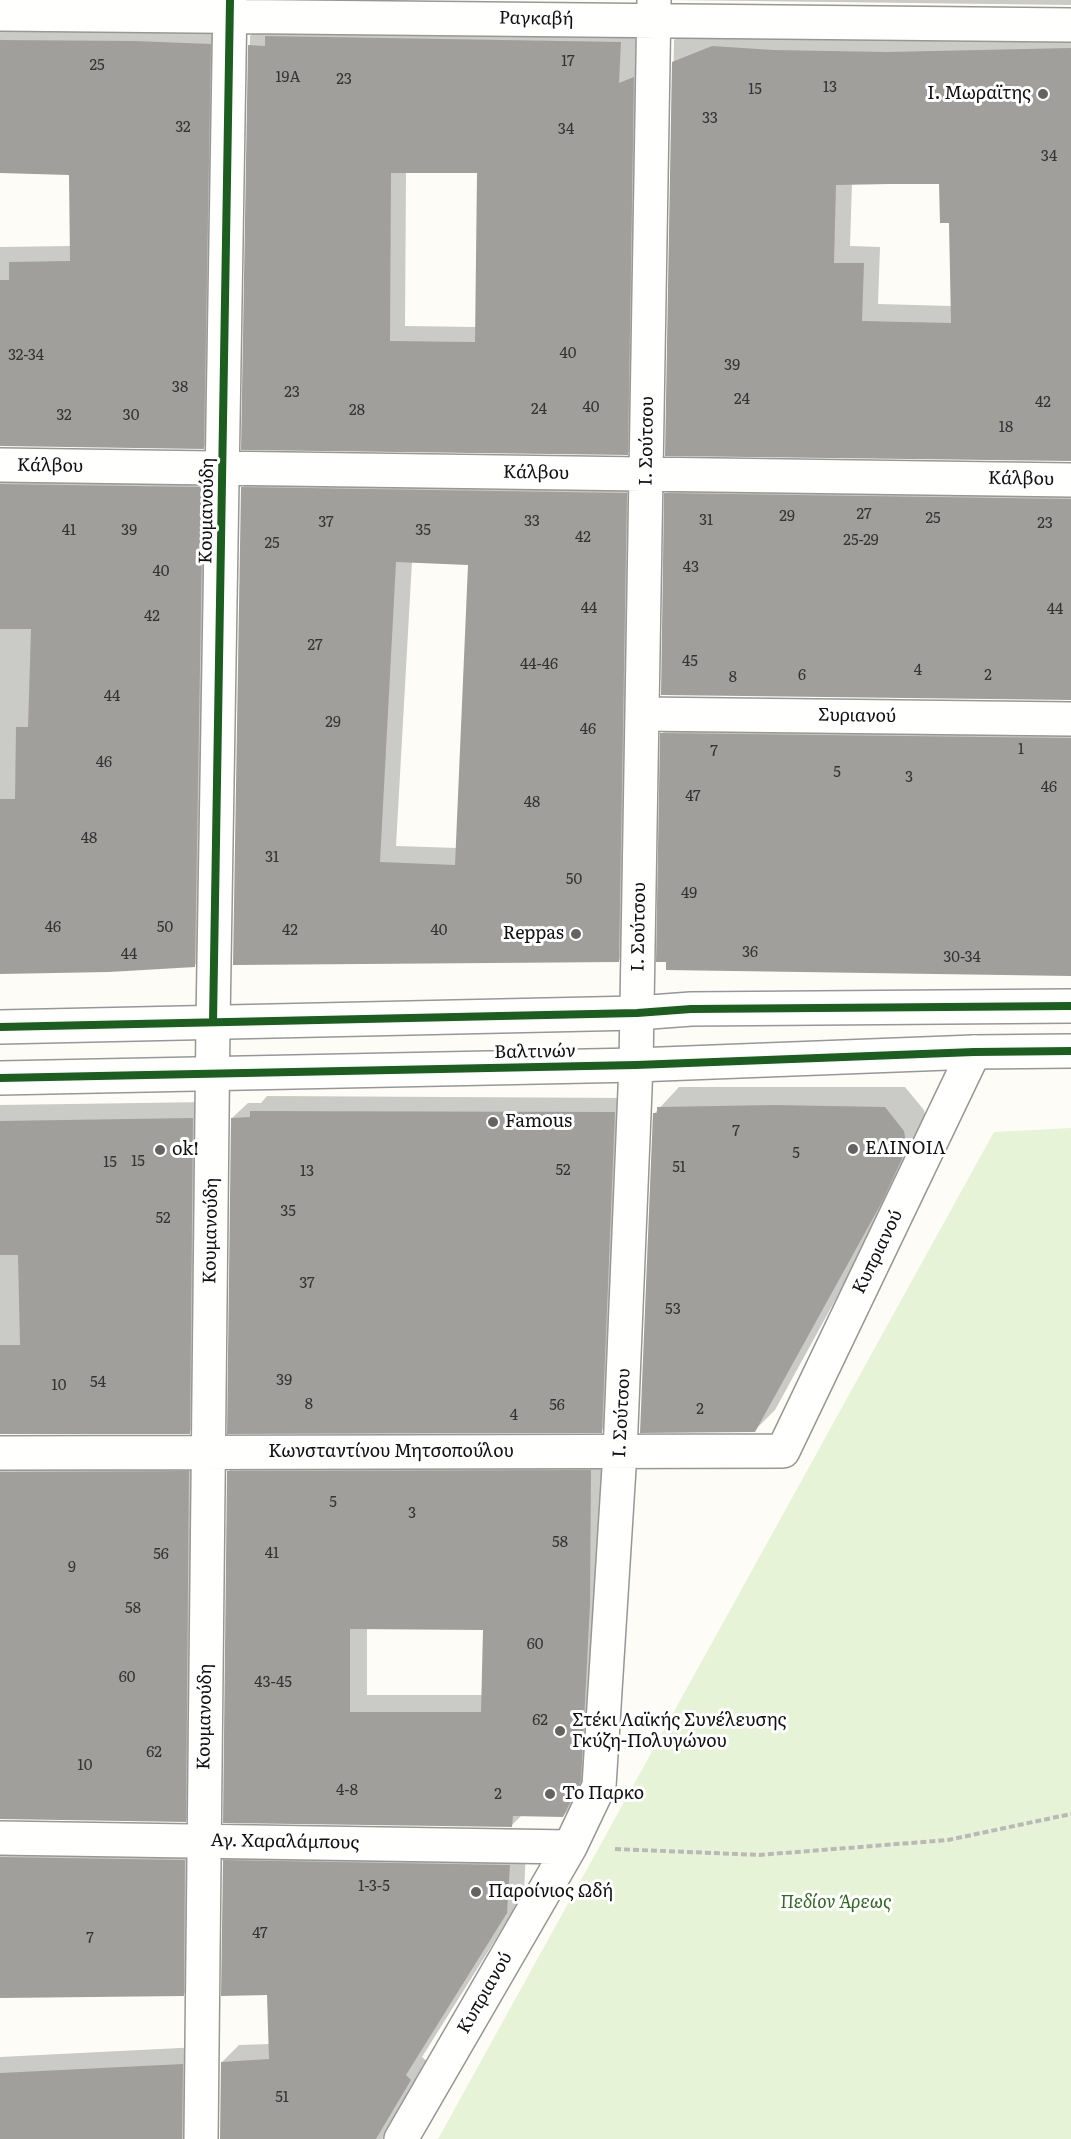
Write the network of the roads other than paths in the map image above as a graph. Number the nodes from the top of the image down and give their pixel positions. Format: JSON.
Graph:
{"nodes":[{"id":1,"x":230,"y":8,"type":"edge"},
{"id":2,"x":654,"y":10,"type":"edge"},
{"id":3,"x":0,"y":14,"type":"edge"},
{"id":4,"x":1071,"y":25,"type":"edge"},
{"id":5,"x":0,"y":465,"type":"edge"},
{"id":6,"x":222,"y":468,"type":"junction"},
{"id":7,"x":646,"y":474,"type":"junction"},
{"id":8,"x":1071,"y":480,"type":"edge"},
{"id":9,"x":642,"y":714,"type":"junction"},
{"id":10,"x":1071,"y":719,"type":"edge"},
{"id":11,"x":1071,"y":1006,"type":"edge"},
{"id":12,"x":637,"y":1013,"type":"junction"},
{"id":13,"x":213,"y":1022,"type":"junction"},
{"id":14,"x":0,"y":1027,"type":"edge"},
{"id":15,"x":1071,"y":1051,"type":"edge"},
{"id":16,"x":974,"y":1052,"type":"junction"},
{"id":17,"x":636,"y":1065,"type":"junction"},
{"id":18,"x":212,"y":1074,"type":"junction"},
{"id":19,"x":0,"y":1077,"type":"edge"},
{"id":20,"x":783,"y":1451,"type":"joint"},
{"id":21,"x":620,"y":1452,"type":"junction"},
{"id":22,"x":208,"y":1453,"type":"junction"},
{"id":23,"x":0,"y":1454,"type":"edge"},
{"id":24,"x":0,"y":1839,"type":"edge"},
{"id":25,"x":204,"y":1841,"type":"junction"},
{"id":26,"x":570,"y":1847,"type":"junction"},
{"id":27,"x":201,"y":2139,"type":"edge"},
{"id":28,"x":401,"y":2139,"type":"edge"}],
"edges":[{"from":1,"to":2,"type":"street","name":"Ραγκαβή"},
{"from":1,"to":3,"type":"street","name":"Ραγκαβή"},
{"from":1,"to":6,"type":"street","name":"Κουμανούδη"},
{"from":2,"to":4,"type":"street","name":"Ραγκαβή"},
{"from":2,"to":7,"type":"street","name":"Ι. Σούτσου"},
{"from":5,"to":6,"type":"street","name":"Κάλβου"},
{"from":6,"to":7,"type":"street","name":"Κάλβου"},
{"from":6,"to":13,"type":"street","name":"Κουμανούδη"},
{"from":7,"to":8,"type":"street","name":"Κάλβου"},
{"from":7,"to":9,"type":"street","name":"Ι. Σούτσου"},
{"from":9,"to":10,"type":"street","name":"Συριανού"},
{"from":9,"to":12,"type":"street","name":"Ι. Σούτσου"},
{"from":11,"to":12,"type":"street","name":"Βαλτινών"},
{"from":12,"to":13,"type":"street","name":"Βαλτινών"},
{"from":12,"to":17,"type":"street","name":"Ι. Σούτσου"},
{"from":13,"to":14,"type":"street","name":"Βαλτινών"},
{"from":13,"to":18,"type":"street","name":"Κουμανούδη"},
{"from":15,"to":16,"type":"street","name":"Βαλτινών"},
{"from":16,"to":17,"type":"street","name":"Βαλτινών"},
{"from":16,"to":20,"type":"street","name":"Κυπριανού"},
{"from":17,"to":18,"type":"street","name":"Βαλτινών"},
{"from":17,"to":21,"type":"street","name":"Ι. Σούτσου"},
{"from":18,"to":19,"type":"street","name":"Βαλτινών"},
{"from":18,"to":22,"type":"street","name":"Κουμανούδη"},
{"from":20,"to":21,"type":"street","name":"Κωνσταντίνου Μητσοπούλου"},
{"from":21,"to":22,"type":"street","name":"Κωνσταντίνου Μητσοπούλου"},
{"from":21,"to":26,"type":"street","name":"Ι. Σούτσου"},
{"from":22,"to":23,"type":"street","name":"Κωνσταντίνου Μητσοπούλου"},
{"from":22,"to":25,"type":"street","name":"Κουμανούδη"},
{"from":24,"to":25,"type":"street","name":"Αγ. Χαραλάμπους"},
{"from":25,"to":26,"type":"street","name":"Αγ. Χαραλάμπους"},
{"from":25,"to":27,"type":"street","name":"Κουμανούδη"},
{"from":26,"to":28,"type":"street","name":"Κυπριανού"}]}
